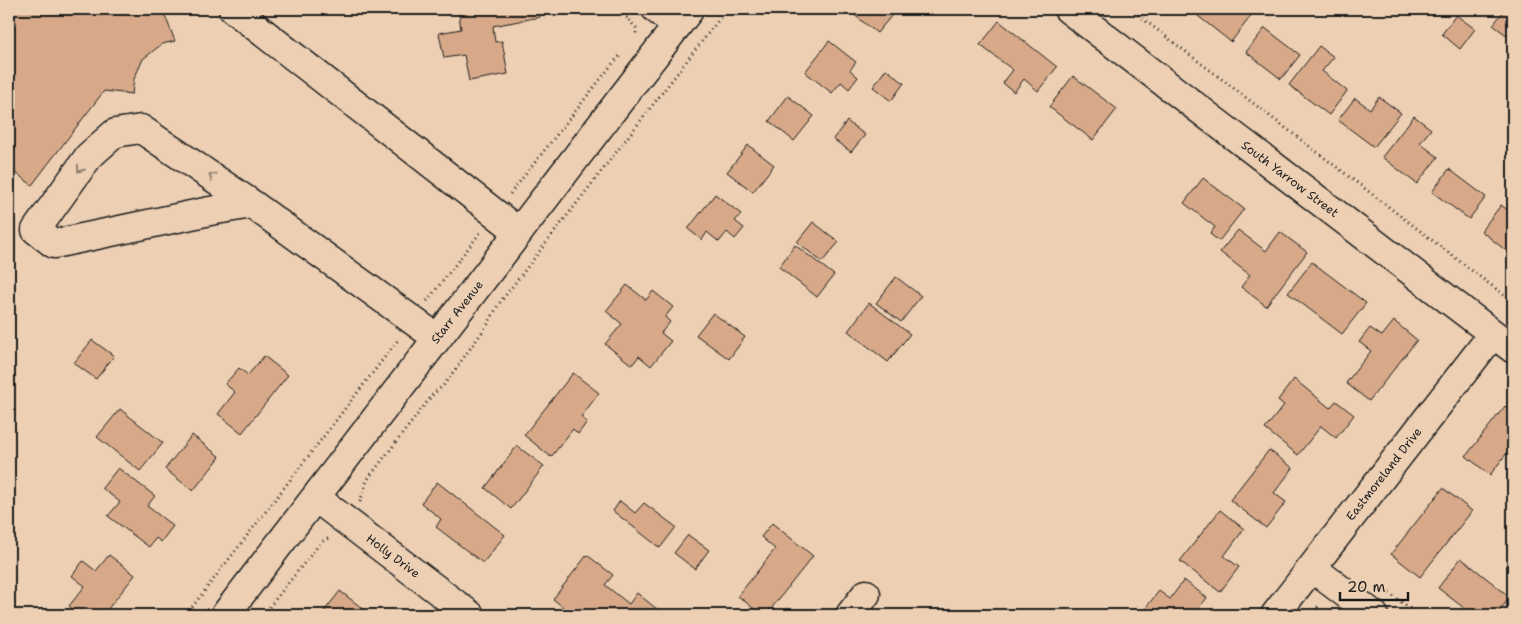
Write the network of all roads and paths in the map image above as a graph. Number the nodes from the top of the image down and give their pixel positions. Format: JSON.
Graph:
{"nodes":[{"id":1,"x":233,"y":9,"type":"edge"},
{"id":2,"x":614,"y":9,"type":"edge"},
{"id":3,"x":727,"y":9,"type":"edge"},
{"id":4,"x":1068,"y":9,"type":"edge"},
{"id":5,"x":1130,"y":9,"type":"edge"},
{"id":6,"x":664,"y":15,"type":"edge"},
{"id":7,"x":252,"y":204,"type":"junction"},
{"id":8,"x":519,"y":232,"type":"junction"},
{"id":9,"x":1513,"y":302,"type":"edge"},
{"id":10,"x":437,"y":338,"type":"junction"},
{"id":11,"x":1503,"y":341,"type":"edge"},
{"id":12,"x":316,"y":498,"type":"junction"},
{"id":13,"x":343,"y":518,"type":"junction"},
{"id":14,"x":1312,"y":568,"type":"junction"},
{"id":15,"x":866,"y":594,"type":"dead end"},
{"id":16,"x":225,"y":615,"type":"edge"},
{"id":17,"x":264,"y":615,"type":"edge"},
{"id":18,"x":470,"y":615,"type":"edge"},
{"id":19,"x":850,"y":615,"type":"edge"},
{"id":20,"x":1275,"y":615,"type":"edge"},
{"id":21,"x":1311,"y":615,"type":"edge"},
{"id":22,"x":1327,"y":615,"type":"edge"},
{"id":23,"x":1374,"y":615,"type":"edge"}],
"edges":[{"from":1,"to":8,"type":"street"},
{"from":2,"to":6,"type":"path"},
{"from":3,"to":13,"type":"path"},
{"from":4,"to":11,"type":"street","name":"South Yarrow Street"},
{"from":5,"to":9,"type":"path"},
{"from":6,"to":8,"type":"street","name":"Starr Avenue"},
{"from":7,"to":7,"type":"street","one_way":true},
{"from":7,"to":10,"type":"street"},
{"from":8,"to":10,"type":"street","name":"Starr Avenue"},
{"from":10,"to":12,"type":"street","name":"Starr Avenue"},
{"from":11,"to":14,"type":"street","name":"Eastmoreland Drive"},
{"from":12,"to":13,"type":"street","name":"Holly Drive"},
{"from":12,"to":16,"type":"street","name":"Starr Avenue"},
{"from":13,"to":17,"type":"path"},
{"from":13,"to":18,"type":"street","name":"Holly Drive"},
{"from":14,"to":20,"type":"street","name":"Eastmoreland Drive"},
{"from":14,"to":23,"type":"street"},
{"from":15,"to":19,"type":"street"},
{"from":21,"to":22,"type":"path"}]}
